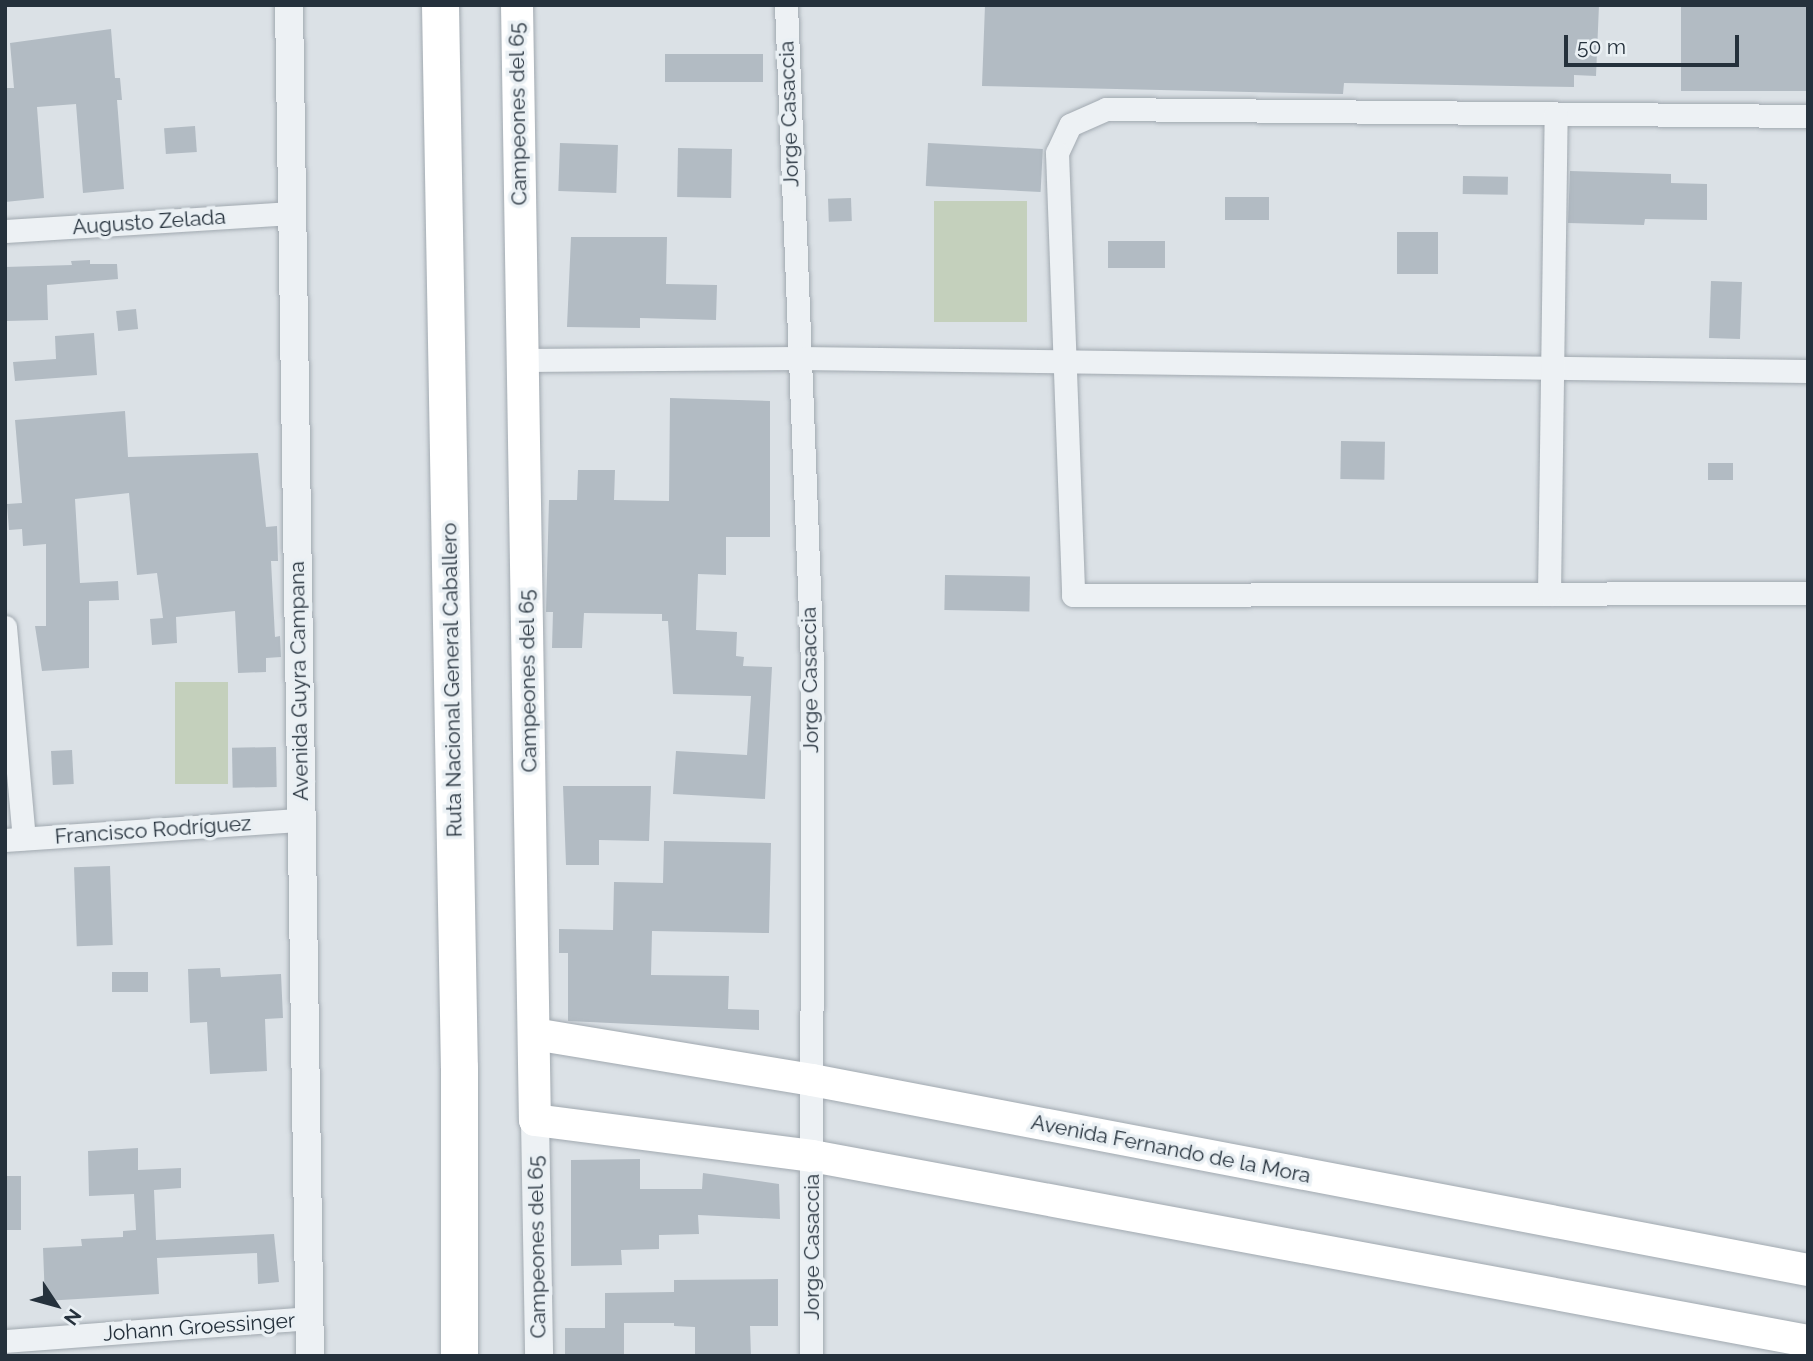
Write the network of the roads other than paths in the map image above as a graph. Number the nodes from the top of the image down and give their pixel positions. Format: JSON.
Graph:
{"nodes":[{"id":1,"x":289,"y":5,"type":"edge"},
{"id":2,"x":440,"y":5,"type":"edge"},
{"id":3,"x":517,"y":5,"type":"edge"},
{"id":4,"x":786,"y":5,"type":"edge"},
{"id":5,"x":1556,"y":114,"type":"junction"},
{"id":6,"x":1808,"y":116,"type":"edge"},
{"id":7,"x":292,"y":213,"type":"junction"},
{"id":8,"x":5,"y":231,"type":"edge"},
{"id":9,"x":799,"y":358,"type":"junction"},
{"id":10,"x":523,"y":360,"type":"junction"},
{"id":11,"x":1063,"y":361,"type":"junction"},
{"id":12,"x":1552,"y":368,"type":"junction"},
{"id":13,"x":1808,"y":371,"type":"edge"},
{"id":14,"x":1808,"y":593,"type":"edge"},
{"id":15,"x":1549,"y":594,"type":"junction"},
{"id":16,"x":5,"y":627,"type":"edge"},
{"id":17,"x":301,"y":820,"type":"junction"},
{"id":18,"x":15,"y":839,"type":"edge"},
{"id":19,"x":534,"y":1034,"type":"junction"},
{"id":20,"x":812,"y":1080,"type":"junction"},
{"id":21,"x":535,"y":1121,"type":"junction"},
{"id":22,"x":812,"y":1156,"type":"junction"},
{"id":23,"x":1808,"y":1270,"type":"edge"},
{"id":24,"x":309,"y":1318,"type":"junction"},
{"id":25,"x":5,"y":1341,"type":"edge"},
{"id":26,"x":1808,"y":1341,"type":"edge"},
{"id":27,"x":310,"y":1356,"type":"edge"},
{"id":28,"x":459,"y":1356,"type":"edge"},
{"id":29,"x":539,"y":1356,"type":"edge"},
{"id":30,"x":811,"y":1356,"type":"edge"}],
"edges":[{"from":1,"to":7,"type":"street","name":"Avenida Guyra Campana"},
{"from":2,"to":28,"type":"highway","name":"Ruta Nacional General Caballero"},
{"from":3,"to":10,"type":"main road","name":"Campeones del 65"},
{"from":4,"to":9,"type":"street","name":"Jorge Casaccia"},
{"from":5,"to":6,"type":"street"},
{"from":5,"to":11,"type":"street"},
{"from":5,"to":12,"type":"street"},
{"from":7,"to":8,"type":"street","name":"Augusto Zelada"},
{"from":7,"to":17,"type":"street","name":"Avenida Guyra Campana"},
{"from":9,"to":10,"type":"street"},
{"from":9,"to":11,"type":"street"},
{"from":9,"to":20,"type":"street","name":"Jorge Casaccia"},
{"from":10,"to":19,"type":"main road","name":"Campeones del 65"},
{"from":11,"to":12,"type":"street"},
{"from":11,"to":15,"type":"street"},
{"from":12,"to":13,"type":"street"},
{"from":12,"to":15,"type":"street"},
{"from":14,"to":15,"type":"street"},
{"from":16,"to":18,"type":"street"},
{"from":17,"to":18,"type":"street","name":"Francisco Rodríguez"},
{"from":17,"to":24,"type":"street","name":"Avenida Guyra Campana"},
{"from":19,"to":20,"type":"main road","name":"Avenida Fernando de la Mora"},
{"from":19,"to":21,"type":"main road","name":"Campeones del 65"},
{"from":20,"to":22,"type":"street","name":"Jorge Casaccia"},
{"from":20,"to":23,"type":"main road","name":"Avenida Fernando de la Mora"},
{"from":21,"to":22,"type":"main road"},
{"from":21,"to":29,"type":"street","name":"Campeones del 65"},
{"from":22,"to":26,"type":"main road"},
{"from":22,"to":30,"type":"street","name":"Jorge Casaccia"},
{"from":24,"to":25,"type":"street","name":"Johann Groessinger"},
{"from":24,"to":27,"type":"street","name":"Avenida Guyra Campana"}]}
